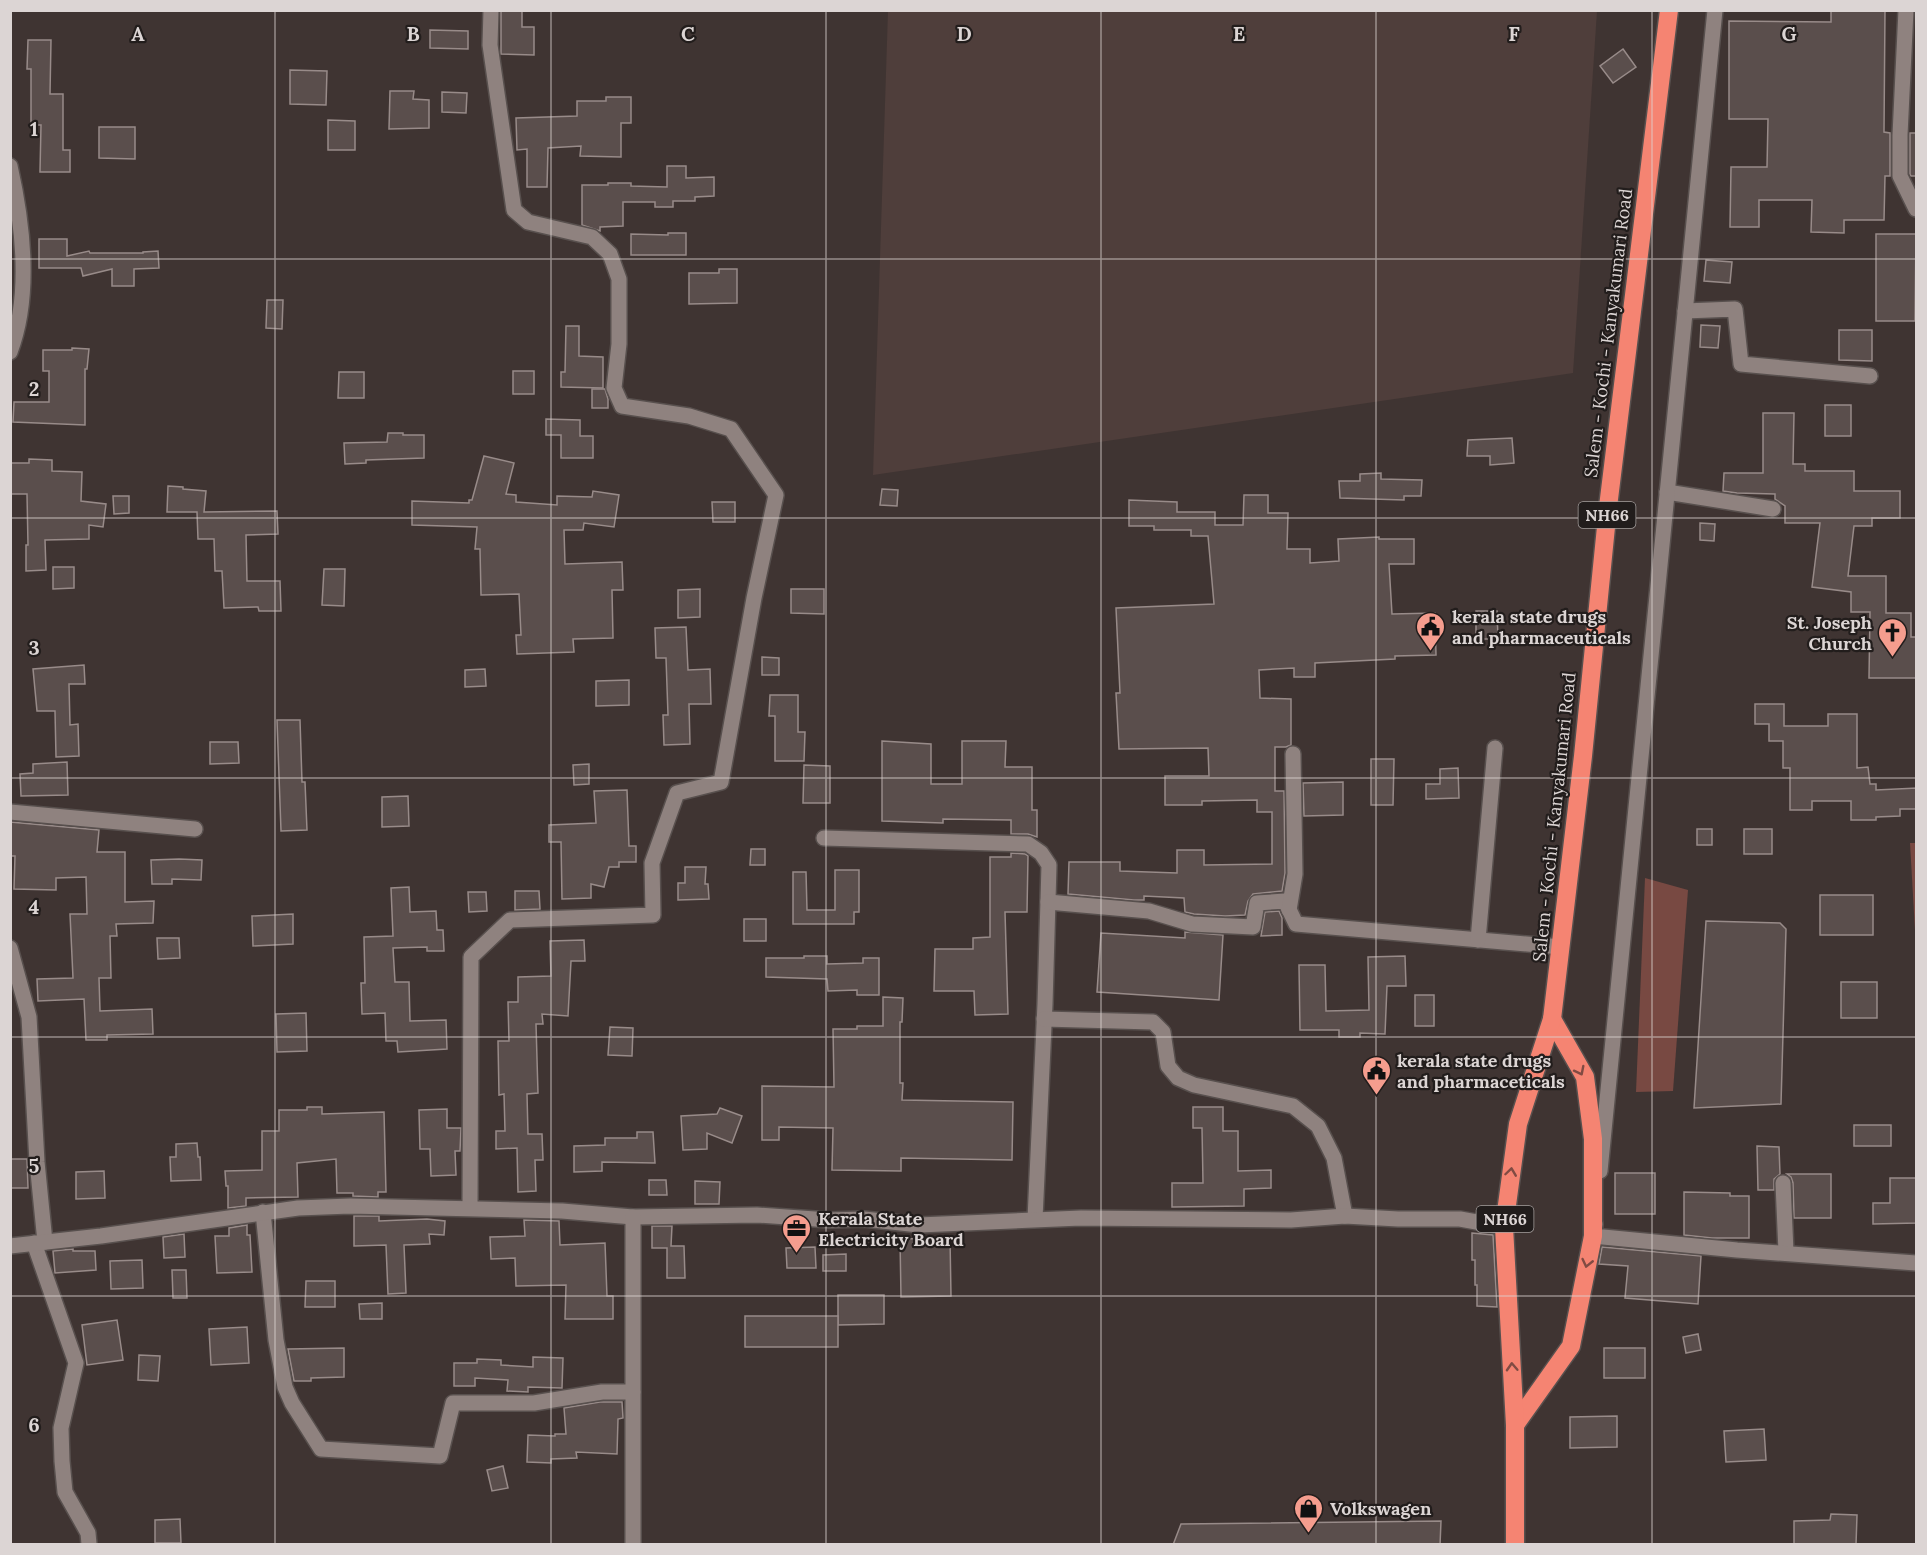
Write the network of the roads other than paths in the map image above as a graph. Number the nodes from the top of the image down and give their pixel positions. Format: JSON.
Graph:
{"nodes":[{"id":1,"x":491,"y":10,"type":"edge"},
{"id":2,"x":1669,"y":10,"type":"edge"},
{"id":3,"x":1715,"y":10,"type":"edge"},
{"id":4,"x":1906,"y":10,"type":"edge"},
{"id":5,"x":10,"y":166,"type":"edge"},
{"id":6,"x":1917,"y":209,"type":"edge"},
{"id":7,"x":1685,"y":311,"type":"junction"},
{"id":8,"x":10,"y":352,"type":"edge"},
{"id":9,"x":1870,"y":376,"type":"dead end"},
{"id":10,"x":1667,"y":492,"type":"junction"},
{"id":11,"x":1773,"y":509,"type":"dead end"},
{"id":12,"x":1495,"y":748,"type":"dead end"},
{"id":13,"x":1293,"y":754,"type":"dead end"},
{"id":14,"x":10,"y":812,"type":"edge"},
{"id":15,"x":195,"y":829,"type":"dead end"},
{"id":16,"x":824,"y":838,"type":"dead end"},
{"id":17,"x":1048,"y":902,"type":"junction"},
{"id":18,"x":1289,"y":910,"type":"junction"},
{"id":19,"x":1478,"y":940,"type":"junction"},
{"id":20,"x":1560,"y":947,"type":"junction"},
{"id":21,"x":10,"y":948,"type":"edge"},
{"id":22,"x":1044,"y":1020,"type":"junction"},
{"id":23,"x":1552,"y":1020,"type":"junction"},
{"id":24,"x":1783,"y":1183,"type":"dead end"},
{"id":25,"x":470,"y":1208,"type":"junction"},
{"id":26,"x":263,"y":1212,"type":"junction"},
{"id":27,"x":1345,"y":1216,"type":"junction"},
{"id":28,"x":633,"y":1217,"type":"junction"},
{"id":29,"x":1035,"y":1220,"type":"junction"},
{"id":30,"x":1504,"y":1227,"type":"junction"},
{"id":31,"x":1593,"y":1236,"type":"junction"},
{"id":32,"x":40,"y":1242,"type":"junction"},
{"id":33,"x":10,"y":1246,"type":"edge"},
{"id":34,"x":1786,"y":1252,"type":"junction"},
{"id":35,"x":1917,"y":1263,"type":"edge"},
{"id":36,"x":633,"y":1392,"type":"junction"},
{"id":37,"x":1515,"y":1425,"type":"junction"},
{"id":38,"x":88,"y":1545,"type":"edge"},
{"id":39,"x":633,"y":1545,"type":"edge"},
{"id":40,"x":1515,"y":1545,"type":"edge"}],
"edges":[{"from":1,"to":25,"type":"street"},
{"from":2,"to":20,"type":"highway","name":"Salem - Kochi - Kanyakumari Road","number":"NH66"},
{"from":3,"to":7,"type":"street"},
{"from":4,"to":6,"type":"street"},
{"from":5,"to":8,"type":"street"},
{"from":7,"to":9,"type":"street"},
{"from":7,"to":10,"type":"street"},
{"from":10,"to":11,"type":"street"},
{"from":10,"to":31,"type":"street"},
{"from":12,"to":19,"type":"street"},
{"from":13,"to":18,"type":"street"},
{"from":14,"to":15,"type":"street"},
{"from":16,"to":17,"type":"street"},
{"from":17,"to":18,"type":"street"},
{"from":17,"to":22,"type":"street"},
{"from":18,"to":19,"type":"street"},
{"from":19,"to":20,"type":"street"},
{"from":20,"to":23,"type":"highway","name":"Salem - Kochi - Kanyakumari Road","number":"NH66"},
{"from":21,"to":32,"type":"street"},
{"from":22,"to":27,"type":"street"},
{"from":22,"to":29,"type":"street"},
{"from":30,"to":23,"type":"highway","number":"NH66","one_way":true},
{"from":23,"to":31,"type":"highway","one_way":true},
{"from":24,"to":34,"type":"street"},
{"from":25,"to":26,"type":"street"},
{"from":25,"to":28,"type":"street"},
{"from":26,"to":32,"type":"street"},
{"from":26,"to":36,"type":"street"},
{"from":27,"to":29,"type":"street"},
{"from":27,"to":30,"type":"street"},
{"from":28,"to":29,"type":"street"},
{"from":28,"to":36,"type":"street"},
{"from":37,"to":30,"type":"highway","number":"NH66","one_way":true},
{"from":31,"to":34,"type":"street"},
{"from":31,"to":37,"type":"highway","one_way":true},
{"from":32,"to":33,"type":"street"},
{"from":32,"to":38,"type":"street"},
{"from":34,"to":35,"type":"street"},
{"from":36,"to":39,"type":"street"},
{"from":37,"to":40,"type":"highway","number":"NH66"}]}
